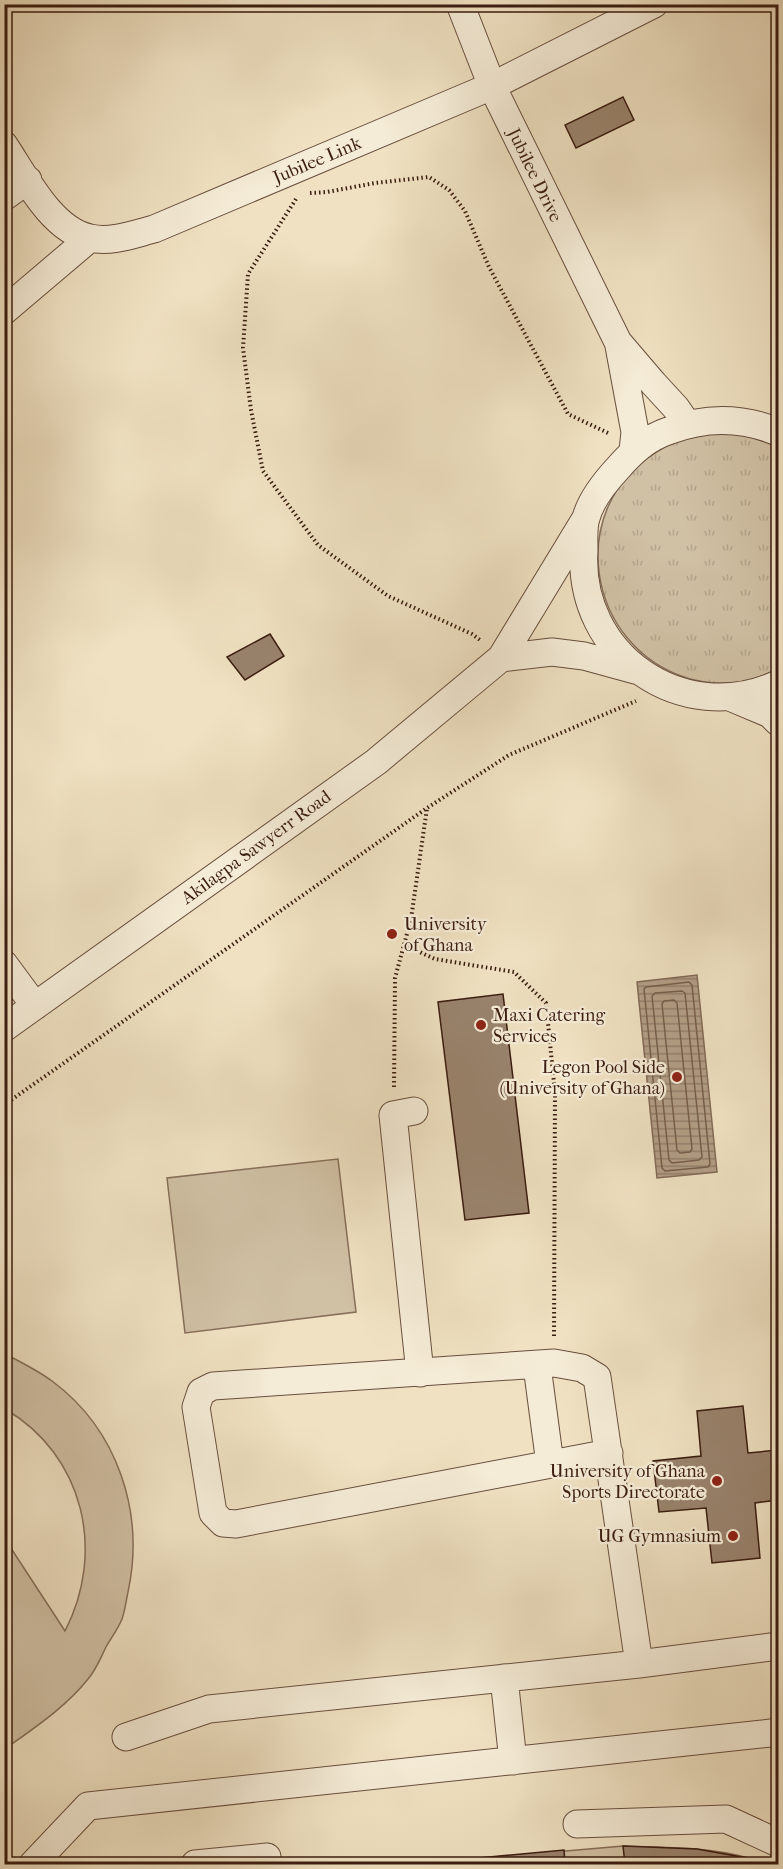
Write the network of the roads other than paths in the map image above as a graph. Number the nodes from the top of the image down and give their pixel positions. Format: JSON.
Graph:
{"nodes":[{"id":1,"x":460,"y":4,"type":"edge"},
{"id":2,"x":654,"y":4,"type":"edge"},
{"id":3,"x":492,"y":86,"type":"junction"},
{"id":4,"x":4,"y":145,"type":"edge"},
{"id":5,"x":28,"y":180,"type":"junction"},
{"id":6,"x":4,"y":197,"type":"edge"},
{"id":7,"x":90,"y":238,"type":"junction"},
{"id":8,"x":4,"y":311,"type":"edge"},
{"id":9,"x":618,"y":342,"type":"junction"},
{"id":10,"x":687,"y":424,"type":"junction"},
{"id":11,"x":778,"y":432,"type":"edge"},
{"id":12,"x":633,"y":451,"type":"junction"},
{"id":13,"x":586,"y":518,"type":"junction"},
{"id":14,"x":501,"y":658,"type":"junction"},
{"id":15,"x":638,"y":670,"type":"junction"},
{"id":16,"x":778,"y":684,"type":"edge"},
{"id":17,"x":732,"y":698,"type":"junction"},
{"id":18,"x":778,"y":722,"type":"edge"},
{"id":19,"x":4,"y":964,"type":"edge"},
{"id":20,"x":35,"y":1006,"type":"junction"},
{"id":21,"x":4,"y":1028,"type":"edge"},
{"id":22,"x":403,"y":1113,"type":"road end"},
{"id":23,"x":545,"y":1365,"type":"junction"},
{"id":24,"x":420,"y":1373,"type":"junction"},
{"id":25,"x":609,"y":1453,"type":"junction"},
{"id":26,"x":550,"y":1464,"type":"junction"},
{"id":27,"x":778,"y":1646,"type":"edge"},
{"id":28,"x":639,"y":1664,"type":"junction"},
{"id":29,"x":504,"y":1678,"type":"junction"},
{"id":30,"x":771,"y":1733,"type":"dead end"},
{"id":31,"x":126,"y":1737,"type":"dead end"},
{"id":32,"x":513,"y":1761,"type":"junction"},
{"id":33,"x":577,"y":1824,"type":"dead end"},
{"id":34,"x":778,"y":1844,"type":"edge"},
{"id":35,"x":267,"y":1857,"type":"dead end"},
{"id":36,"x":33,"y":1864,"type":"edge"},
{"id":37,"x":195,"y":1864,"type":"edge"}],
"edges":[{"from":1,"to":3,"type":"street","name":"Jubilee Drive"},
{"from":2,"to":3,"type":"street","name":"Jubilee Link"},
{"from":3,"to":7,"type":"street","name":"Jubilee Link"},
{"from":3,"to":9,"type":"street","name":"Jubilee Drive"},
{"from":4,"to":5,"type":"street","name":"Jubilee Link"},
{"from":5,"to":6,"type":"street"},
{"from":5,"to":7,"type":"street","name":"Jubilee Link"},
{"from":7,"to":8,"type":"street"},
{"from":9,"to":10,"type":"street","name":"Jubilee Drive"},
{"from":9,"to":12,"type":"street","name":"Jubilee Drive"},
{"from":10,"to":11,"type":"street","name":"Akilagpa Sawyerr Road"},
{"from":10,"to":12,"type":"street","name":"Akilagpa Sawyerr Road"},
{"from":12,"to":13,"type":"street","name":"Akilagpa Sawyerr Road"},
{"from":13,"to":14,"type":"street","name":"Akilagpa Sawyerr Road"},
{"from":13,"to":15,"type":"street"},
{"from":14,"to":15,"type":"street"},
{"from":14,"to":20,"type":"street","name":"Akilagpa Sawyerr Road"},
{"from":15,"to":17,"type":"street"},
{"from":16,"to":17,"type":"street"},
{"from":17,"to":18,"type":"street"},
{"from":19,"to":20,"type":"street"},
{"from":20,"to":21,"type":"street","name":"Akilagpa Sawyerr Road"},
{"from":22,"to":24,"type":"street"},
{"from":23,"to":24,"type":"street"},
{"from":23,"to":25,"type":"street"},
{"from":23,"to":26,"type":"street"},
{"from":24,"to":26,"type":"street"},
{"from":25,"to":26,"type":"street"},
{"from":25,"to":28,"type":"street"},
{"from":27,"to":28,"type":"street"},
{"from":28,"to":29,"type":"street"},
{"from":29,"to":31,"type":"street"},
{"from":29,"to":32,"type":"street"},
{"from":30,"to":32,"type":"street"},
{"from":32,"to":36,"type":"street"},
{"from":33,"to":34,"type":"street"},
{"from":35,"to":37,"type":"street"}]}
